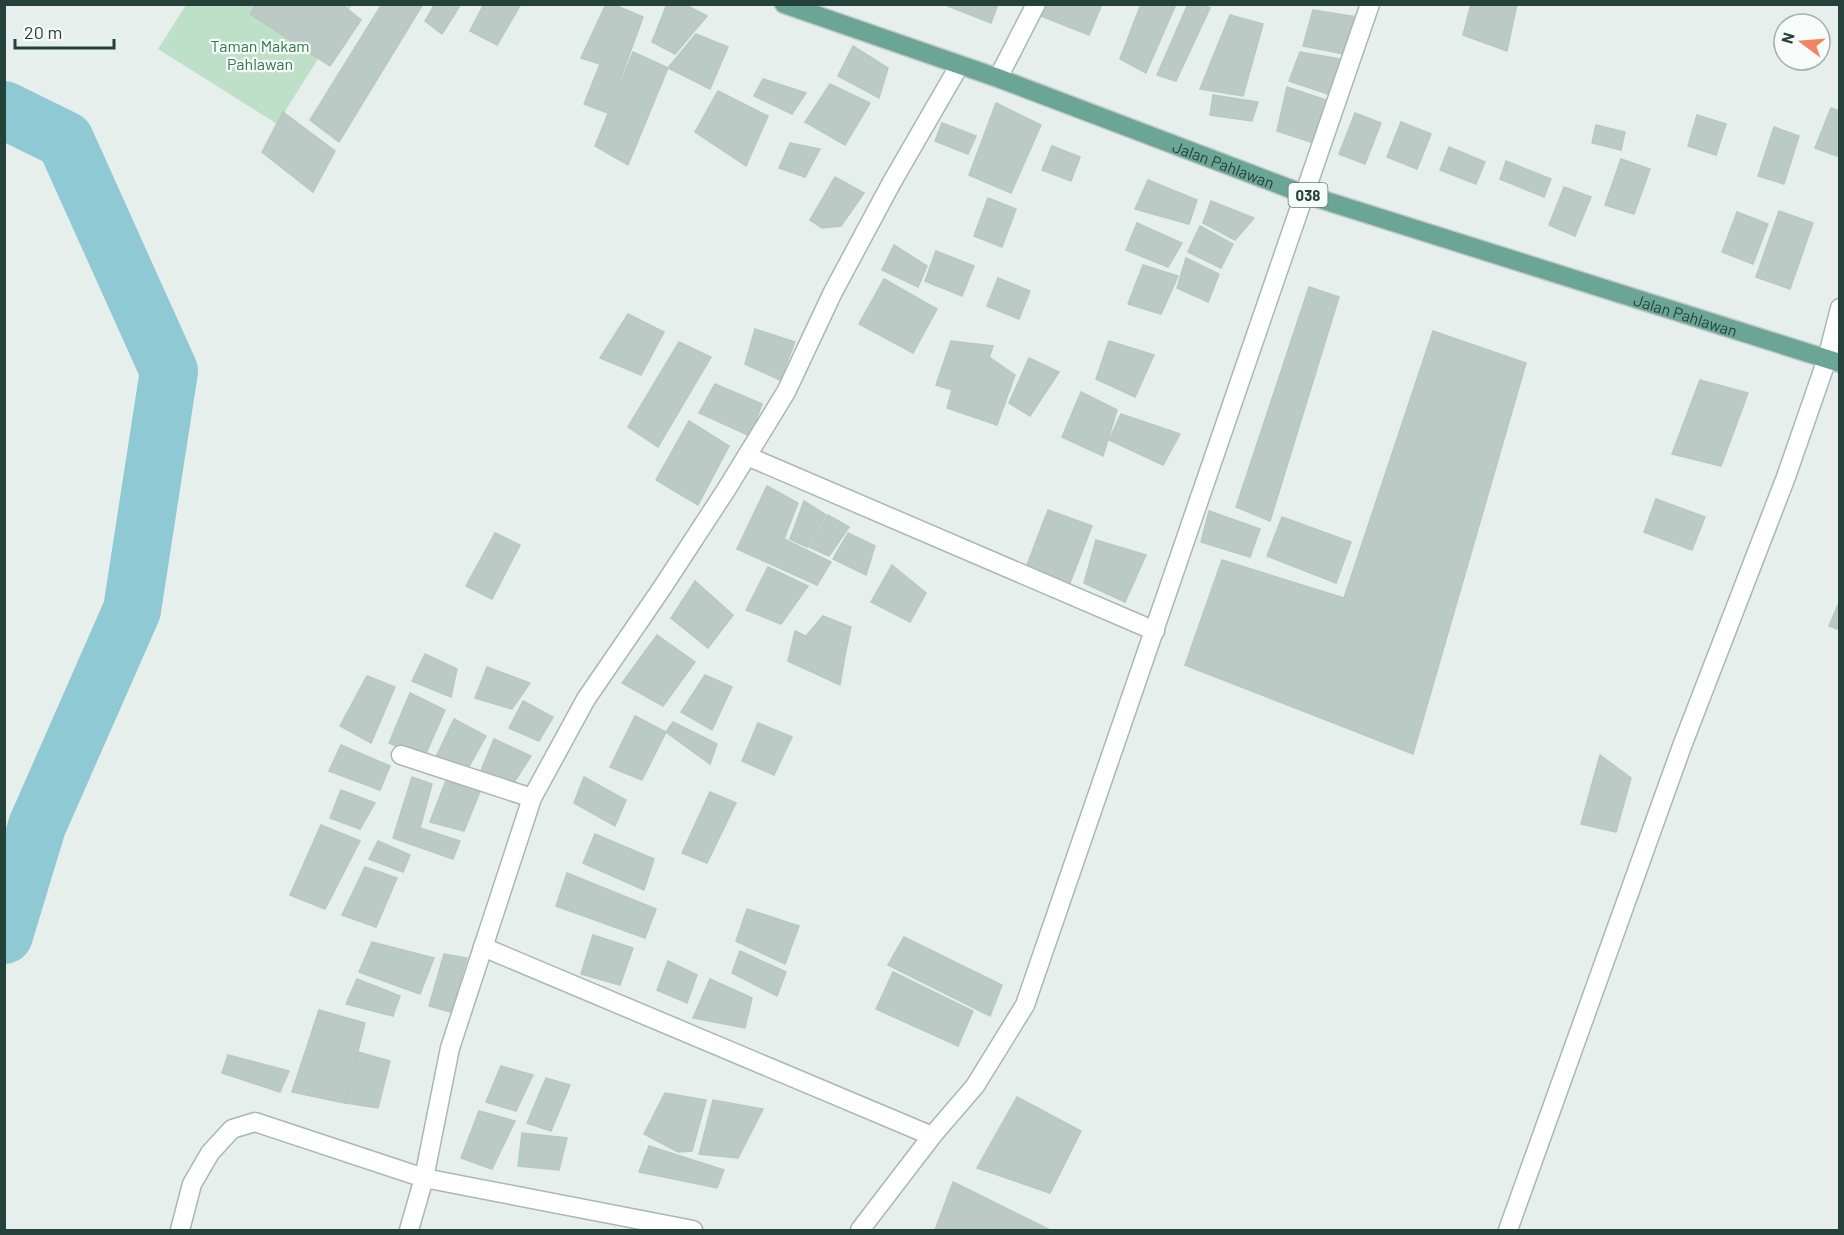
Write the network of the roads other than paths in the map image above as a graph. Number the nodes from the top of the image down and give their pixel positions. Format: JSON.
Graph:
{"nodes":[{"id":1,"x":784,"y":4,"type":"edge"},
{"id":2,"x":1036,"y":4,"type":"edge"},
{"id":3,"x":1370,"y":4,"type":"edge"},
{"id":4,"x":959,"y":66,"type":"junction"},
{"id":5,"x":998,"y":78,"type":"junction"},
{"id":6,"x":1304,"y":194,"type":"junction"},
{"id":7,"x":1839,"y":308,"type":"edge"},
{"id":8,"x":1833,"y":361,"type":"edge"},
{"id":9,"x":747,"y":456,"type":"junction"},
{"id":10,"x":1155,"y":631,"type":"junction"},
{"id":11,"x":401,"y":755,"type":"dead end"},
{"id":12,"x":532,"y":798,"type":"junction"},
{"id":13,"x":483,"y":947,"type":"junction"},
{"id":14,"x":932,"y":1136,"type":"junction"},
{"id":15,"x":424,"y":1178,"type":"junction"},
{"id":16,"x":180,"y":1230,"type":"edge"},
{"id":17,"x":409,"y":1230,"type":"edge"},
{"id":18,"x":693,"y":1230,"type":"edge"},
{"id":19,"x":860,"y":1230,"type":"edge"},
{"id":20,"x":1508,"y":1230,"type":"edge"}],
"edges":[{"from":1,"to":4,"type":"main road","name":"Jalan Pahlawan","number":"038"},
{"from":2,"to":5,"type":"street"},
{"from":3,"to":6,"type":"street"},
{"from":4,"to":5,"type":"main road","name":"Jalan Pahlawan","number":"038"},
{"from":4,"to":9,"type":"street"},
{"from":5,"to":6,"type":"main road","name":"Jalan Pahlawan","number":"038"},
{"from":6,"to":8,"type":"main road","name":"Jalan Pahlawan","number":"038"},
{"from":6,"to":10,"type":"street"},
{"from":7,"to":8,"type":"street"},
{"from":8,"to":20,"type":"street"},
{"from":9,"to":10,"type":"street"},
{"from":9,"to":12,"type":"street"},
{"from":10,"to":14,"type":"street"},
{"from":11,"to":12,"type":"street"},
{"from":12,"to":13,"type":"street"},
{"from":13,"to":14,"type":"street"},
{"from":13,"to":15,"type":"street"},
{"from":14,"to":19,"type":"street"},
{"from":15,"to":16,"type":"street"},
{"from":15,"to":17,"type":"street"},
{"from":15,"to":18,"type":"street"}]}
